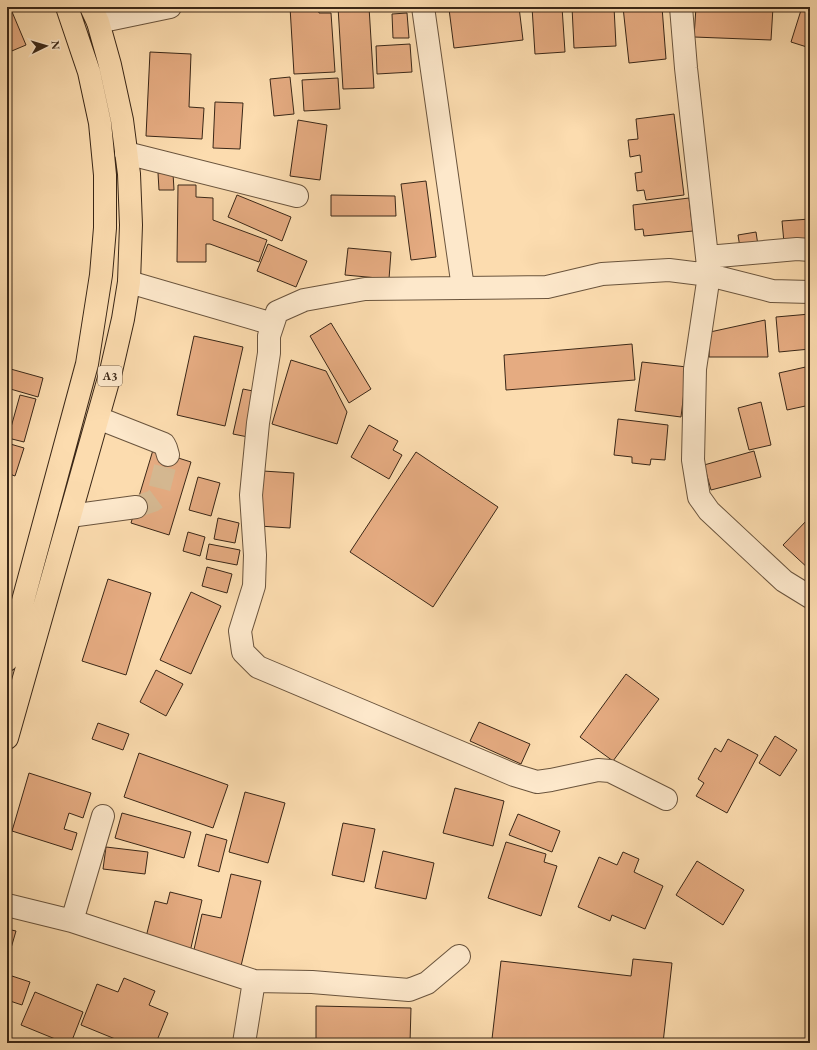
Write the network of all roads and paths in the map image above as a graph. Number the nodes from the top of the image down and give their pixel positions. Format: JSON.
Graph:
{"nodes":[{"id":1,"x":66,"y":7,"type":"edge"},
{"id":2,"x":170,"y":7,"type":"edge"},
{"id":3,"x":423,"y":7,"type":"edge"},
{"id":4,"x":681,"y":7,"type":"edge"},
{"id":5,"x":95,"y":15,"type":"edge"},
{"id":6,"x":126,"y":153,"type":"junction"},
{"id":7,"x":297,"y":196,"type":"dead end"},
{"id":8,"x":810,"y":250,"type":"edge"},
{"id":9,"x":708,"y":266,"type":"junction"},
{"id":10,"x":129,"y":282,"type":"junction"},
{"id":11,"x":463,"y":288,"type":"junction"},
{"id":12,"x":810,"y":292,"type":"edge"},
{"id":13,"x":273,"y":324,"type":"junction"},
{"id":14,"x":98,"y":418,"type":"junction"},
{"id":15,"x":168,"y":455,"type":"dead end"},
{"id":16,"x":136,"y":507,"type":"tunnel mouth"},
{"id":17,"x":70,"y":516,"type":"junction"},
{"id":18,"x":810,"y":597,"type":"edge"},
{"id":19,"x":14,"y":663,"type":"edge"},
{"id":20,"x":7,"y":738,"type":"edge"},
{"id":21,"x":666,"y":799,"type":"dead end"},
{"id":22,"x":103,"y":816,"type":"dead end"},
{"id":23,"x":7,"y":905,"type":"edge"},
{"id":24,"x":72,"y":921,"type":"junction"},
{"id":25,"x":459,"y":956,"type":"dead end"},
{"id":26,"x":254,"y":981,"type":"junction"},
{"id":27,"x":244,"y":1043,"type":"edge"}],
"edges":[{"from":1,"to":19,"type":"main road","number":"A3"},
{"from":2,"to":5,"type":"street"},
{"from":3,"to":11,"type":"street"},
{"from":4,"to":9,"type":"street"},
{"from":5,"to":6,"type":"main road","number":"A3"},
{"from":6,"to":7,"type":"street"},
{"from":6,"to":10,"type":"main road","number":"A3"},
{"from":8,"to":9,"type":"street"},
{"from":9,"to":11,"type":"street"},
{"from":9,"to":12,"type":"street"},
{"from":9,"to":18,"type":"street"},
{"from":10,"to":13,"type":"street"},
{"from":10,"to":14,"type":"main road","number":"A3"},
{"from":11,"to":13,"type":"street"},
{"from":13,"to":21,"type":"street"},
{"from":14,"to":15,"type":"street"},
{"from":14,"to":17,"type":"main road","number":"A3"},
{"from":16,"to":17,"type":"street"},
{"from":17,"to":19,"type":"main road","number":"A3"},
{"from":19,"to":20,"type":"main road","number":"A3"},
{"from":22,"to":24,"type":"street"},
{"from":23,"to":24,"type":"street"},
{"from":24,"to":26,"type":"street"},
{"from":25,"to":26,"type":"street"},
{"from":26,"to":27,"type":"street"}]}
